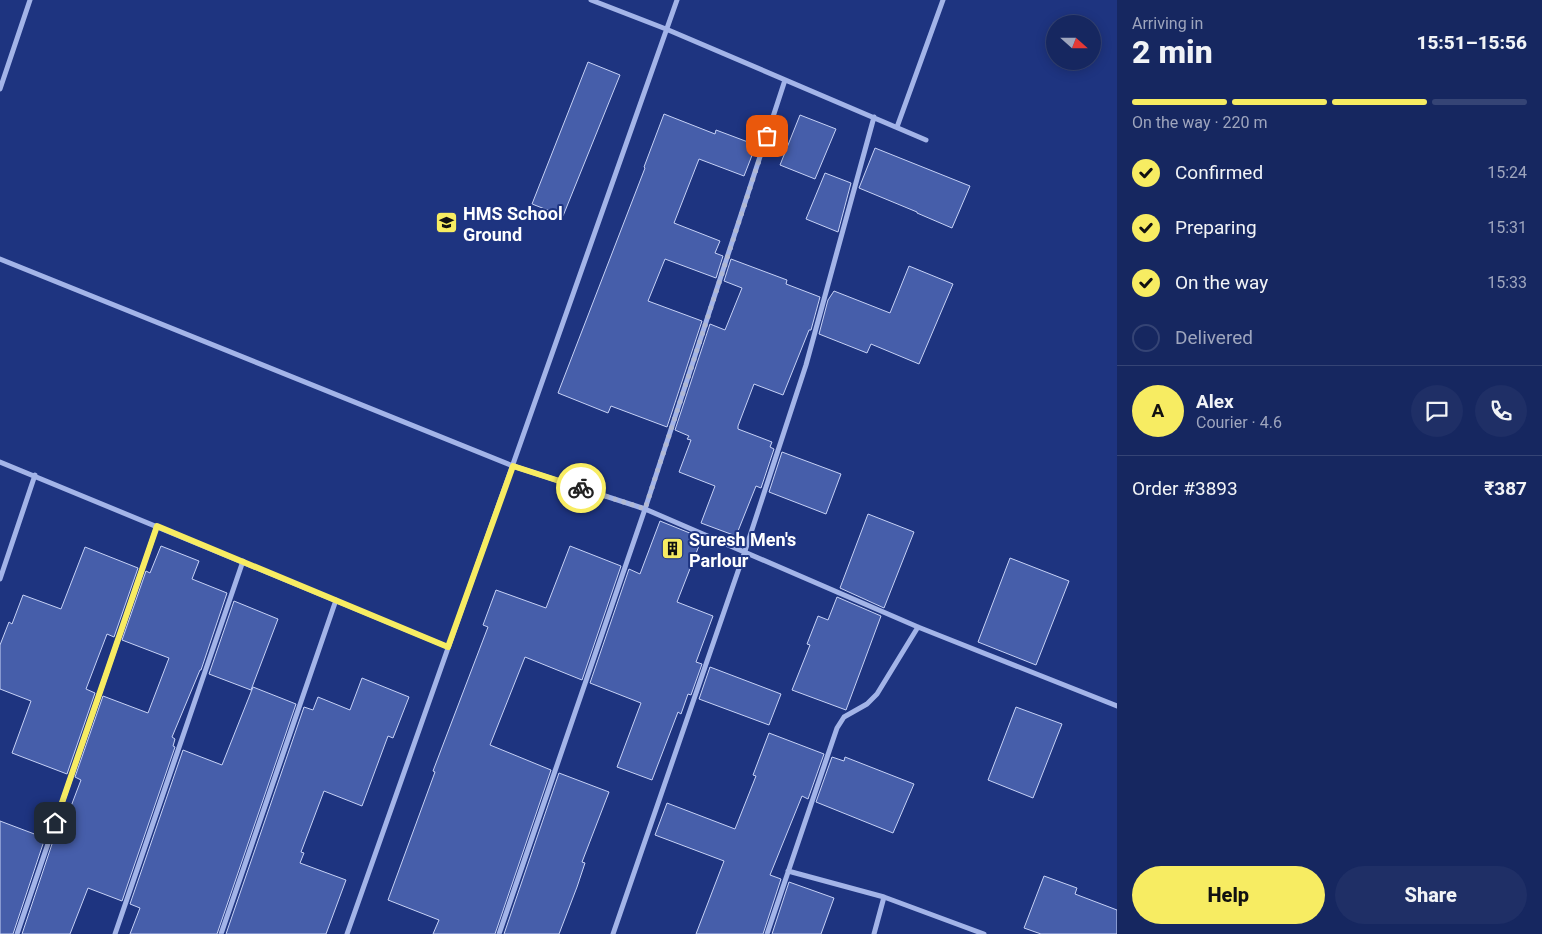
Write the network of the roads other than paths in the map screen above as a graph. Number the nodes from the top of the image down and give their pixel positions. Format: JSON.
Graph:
{"nodes":[{"id":1,"x":30,"y":0,"type":"edge"},
{"id":2,"x":591,"y":0,"type":"edge"},
{"id":3,"x":676,"y":0,"type":"edge"},
{"id":4,"x":943,"y":0,"type":"edge"},
{"id":5,"x":666,"y":29,"type":"junction"},
{"id":6,"x":785,"y":80,"type":"junction"},
{"id":7,"x":0,"y":89,"type":"edge"},
{"id":8,"x":874,"y":117,"type":"junction"},
{"id":9,"x":897,"y":127,"type":"junction"},
{"id":10,"x":926,"y":140,"type":"dead end"},
{"id":11,"x":0,"y":260,"type":"edge"},
{"id":12,"x":0,"y":462,"type":"edge"},
{"id":13,"x":513,"y":466,"type":"junction"},
{"id":14,"x":35,"y":475,"type":"junction"},
{"id":15,"x":645,"y":509,"type":"junction"},
{"id":16,"x":157,"y":526,"type":"junction"},
{"id":17,"x":745,"y":551,"type":"junction"},
{"id":18,"x":243,"y":562,"type":"junction"},
{"id":19,"x":0,"y":579,"type":"edge"},
{"id":20,"x":336,"y":600,"type":"junction"},
{"id":21,"x":918,"y":627,"type":"junction"},
{"id":22,"x":448,"y":647,"type":"junction"},
{"id":23,"x":1117,"y":706,"type":"edge"},
{"id":24,"x":788,"y":871,"type":"junction"},
{"id":25,"x":884,"y":897,"type":"junction"},
{"id":26,"x":17,"y":934,"type":"edge"},
{"id":27,"x":115,"y":934,"type":"edge"},
{"id":28,"x":221,"y":934,"type":"edge"},
{"id":29,"x":347,"y":934,"type":"edge"},
{"id":30,"x":500,"y":934,"type":"edge"},
{"id":31,"x":613,"y":934,"type":"edge"},
{"id":32,"x":767,"y":934,"type":"edge"},
{"id":33,"x":874,"y":934,"type":"edge"},
{"id":34,"x":984,"y":934,"type":"edge"}],
"edges":[{"from":1,"to":7,"type":"street"},
{"from":2,"to":5,"type":"street"},
{"from":3,"to":5,"type":"street"},
{"from":4,"to":9,"type":"street"},
{"from":5,"to":6,"type":"street"},
{"from":5,"to":13,"type":"street"},
{"from":6,"to":8,"type":"street"},
{"from":6,"to":15,"type":"street"},
{"from":8,"to":9,"type":"street"},
{"from":8,"to":17,"type":"street"},
{"from":9,"to":10,"type":"street"},
{"from":11,"to":13,"type":"street"},
{"from":12,"to":14,"type":"street"},
{"from":13,"to":15,"type":"street"},
{"from":13,"to":22,"type":"street"},
{"from":14,"to":16,"type":"street"},
{"from":14,"to":19,"type":"street"},
{"from":15,"to":17,"type":"street"},
{"from":15,"to":30,"type":"street"},
{"from":16,"to":18,"type":"street"},
{"from":16,"to":26,"type":"street"},
{"from":17,"to":21,"type":"street"},
{"from":17,"to":31,"type":"street"},
{"from":18,"to":20,"type":"street"},
{"from":18,"to":27,"type":"street"},
{"from":20,"to":22,"type":"street"},
{"from":20,"to":28,"type":"street"},
{"from":21,"to":23,"type":"street"},
{"from":21,"to":24,"type":"street"},
{"from":22,"to":29,"type":"street"},
{"from":24,"to":25,"type":"street"},
{"from":24,"to":32,"type":"street"},
{"from":25,"to":33,"type":"street"},
{"from":25,"to":34,"type":"street"}]}
